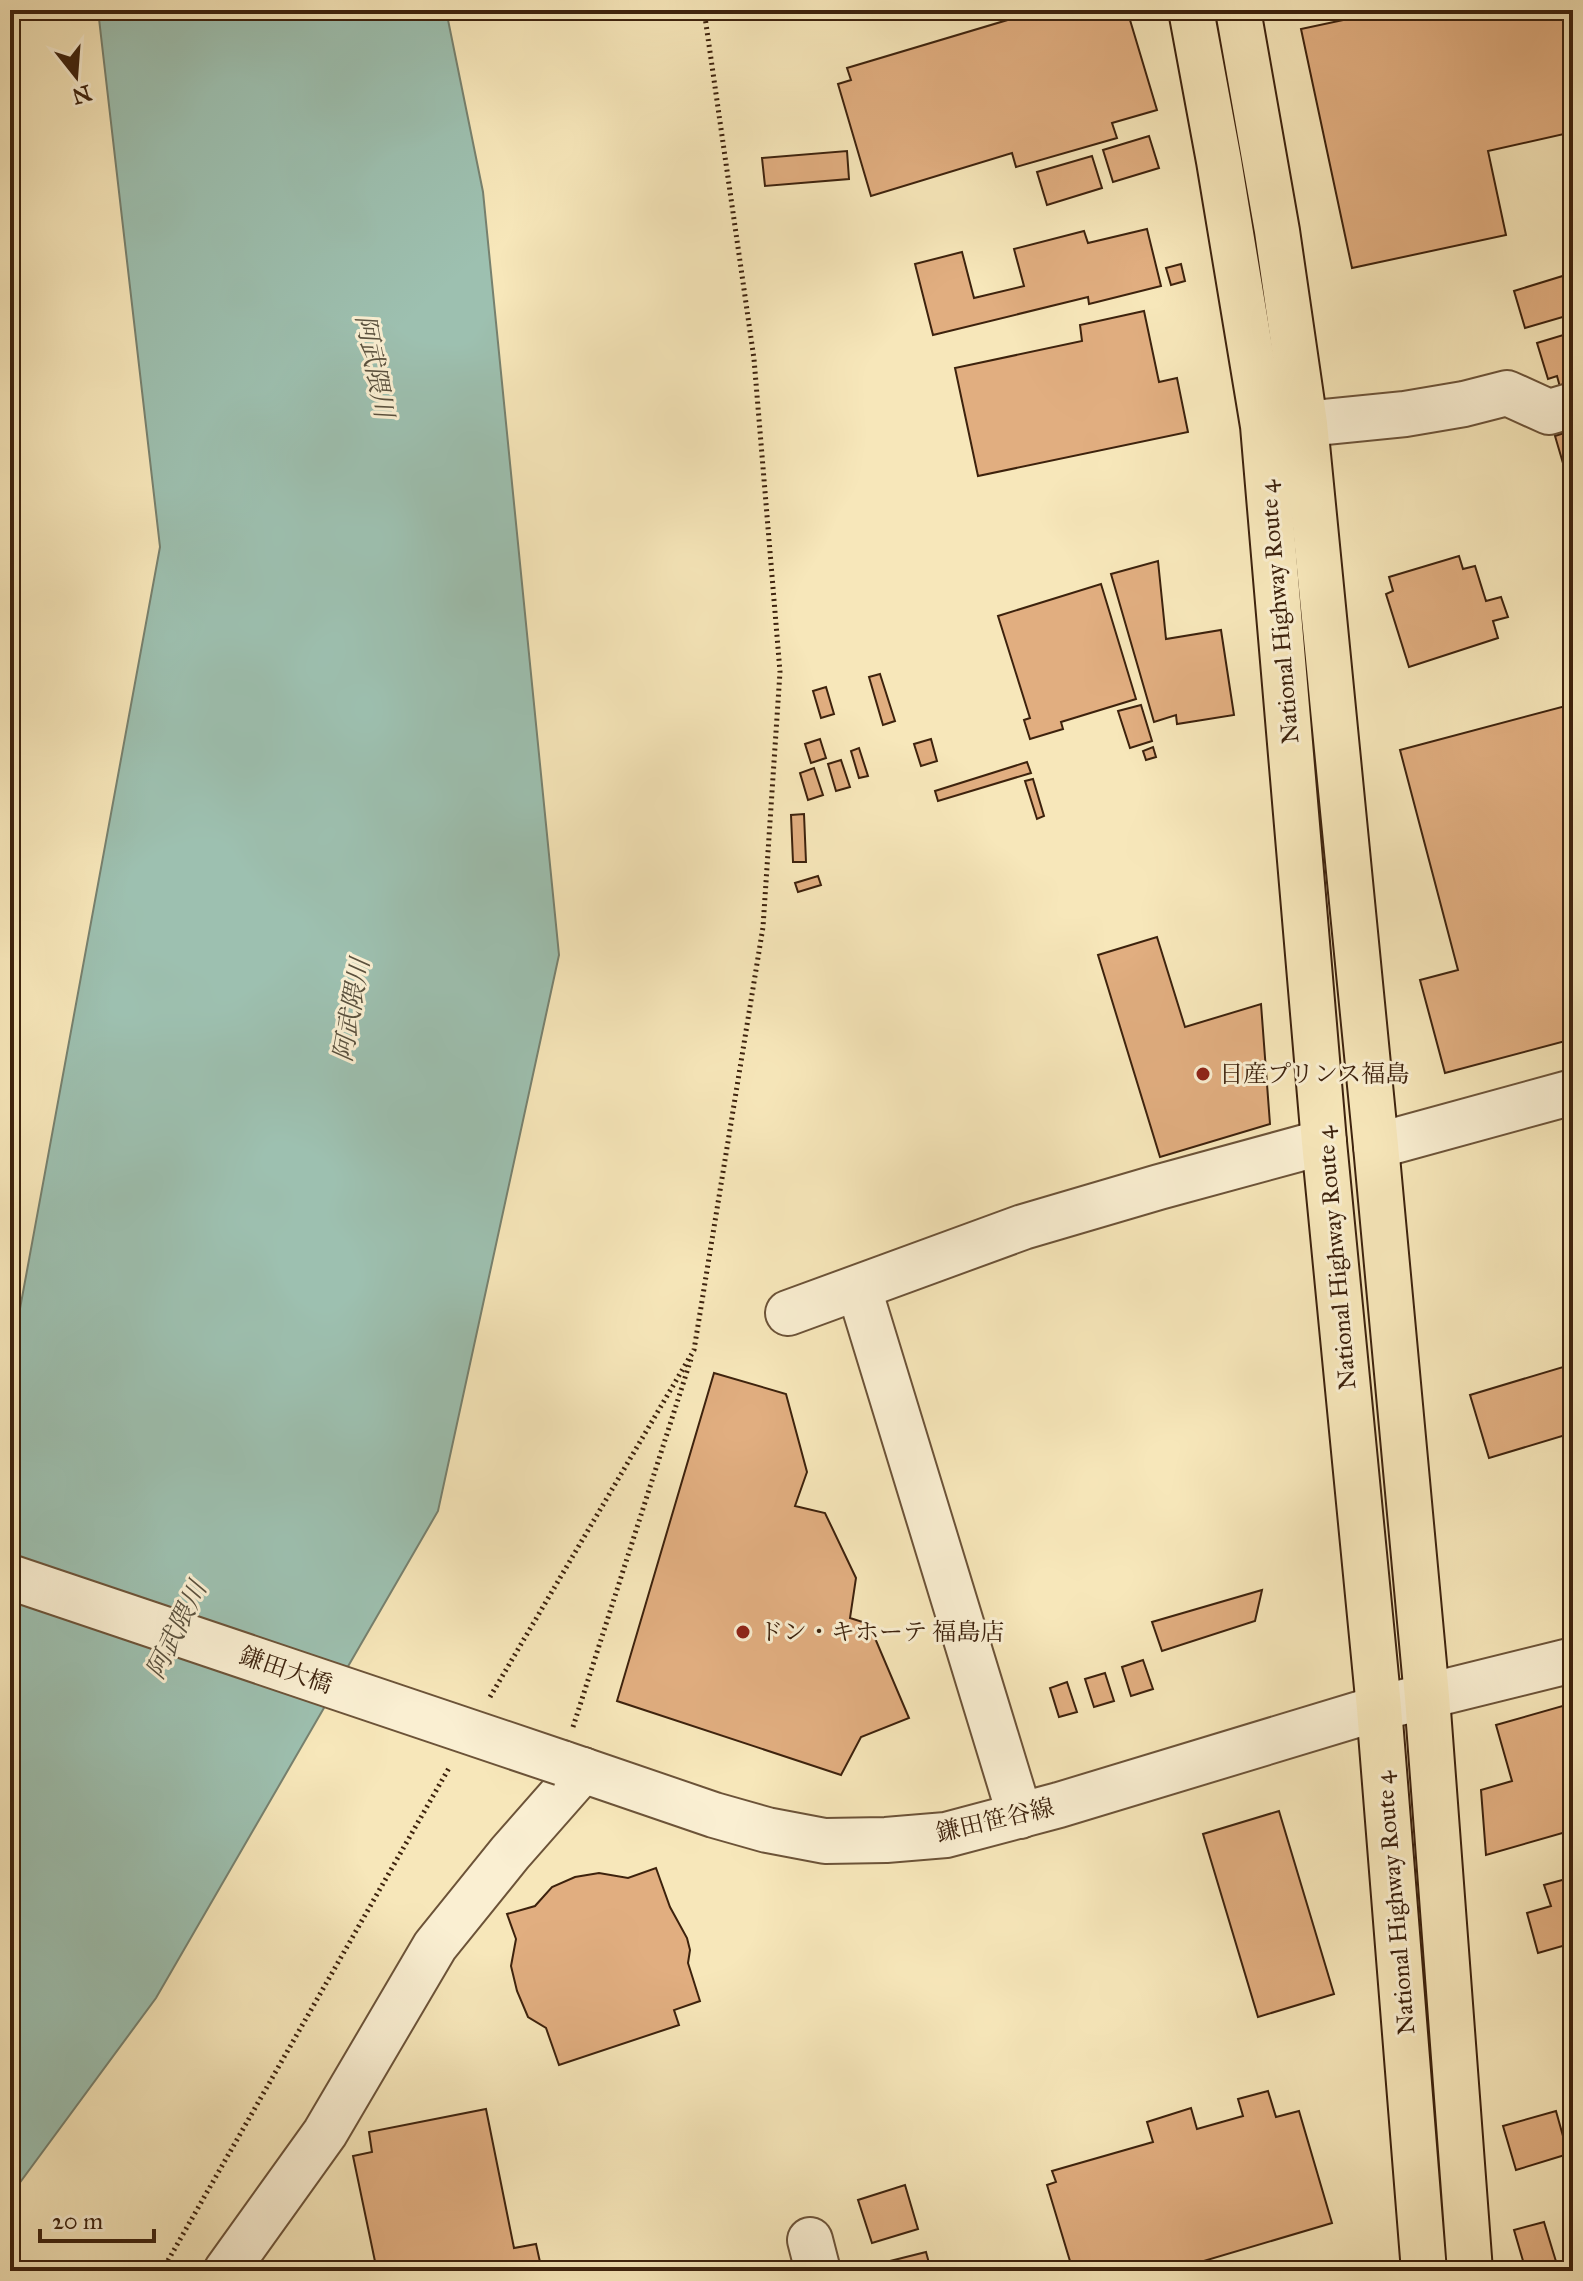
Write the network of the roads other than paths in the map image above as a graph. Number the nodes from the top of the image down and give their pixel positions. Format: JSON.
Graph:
{"nodes":[{"id":1,"x":1191,"y":10,"type":"edge"},
{"id":2,"x":1238,"y":10,"type":"edge"},
{"id":3,"x":1573,"y":405,"type":"edge"},
{"id":4,"x":1305,"y":424,"type":"junction"},
{"id":5,"x":1573,"y":1092,"type":"edge"},
{"id":6,"x":1324,"y":1142,"type":"junction"},
{"id":7,"x":1376,"y":1146,"type":"junction"},
{"id":8,"x":859,"y":1289,"type":"junction"},
{"id":9,"x":788,"y":1313,"type":"dead end"},
{"id":10,"x":10,"y":1577,"type":"edge"},
{"id":11,"x":1573,"y":1660,"type":"edge"},
{"id":12,"x":1427,"y":1697,"type":"junction"},
{"id":13,"x":1379,"y":1708,"type":"junction"},
{"id":14,"x":572,"y":1767,"type":"junction"},
{"id":15,"x":1020,"y":1816,"type":"junction"},
{"id":16,"x":226,"y":2271,"type":"edge"},
{"id":17,"x":1424,"y":2271,"type":"edge"},
{"id":18,"x":1470,"y":2271,"type":"edge"}],
"edges":[{"from":1,"to":6,"type":"highway","name":"National Highway Route 4"},
{"from":2,"to":4,"type":"highway","name":"National Highway Route 4"},
{"from":3,"to":4,"type":"street"},
{"from":4,"to":7,"type":"highway","name":"National Highway Route 4"},
{"from":5,"to":7,"type":"street"},
{"from":6,"to":8,"type":"street"},
{"from":6,"to":13,"type":"highway","name":"National Highway Route 4"},
{"from":7,"to":12,"type":"highway","name":"National Highway Route 4"},
{"from":8,"to":9,"type":"street"},
{"from":8,"to":15,"type":"street"},
{"from":10,"to":14,"type":"street","name":"鎌田大橋","bridge":true},
{"from":11,"to":12,"type":"street","name":"鎌田笹谷線"},
{"from":12,"to":13,"type":"street","name":"鎌田笹谷線"},
{"from":12,"to":18,"type":"highway","name":"National Highway Route 4"},
{"from":13,"to":15,"type":"street","name":"鎌田笹谷線"},
{"from":13,"to":17,"type":"highway","name":"National Highway Route 4"},
{"from":14,"to":15,"type":"street","name":"鎌田笹谷線"},
{"from":14,"to":16,"type":"street"}]}
